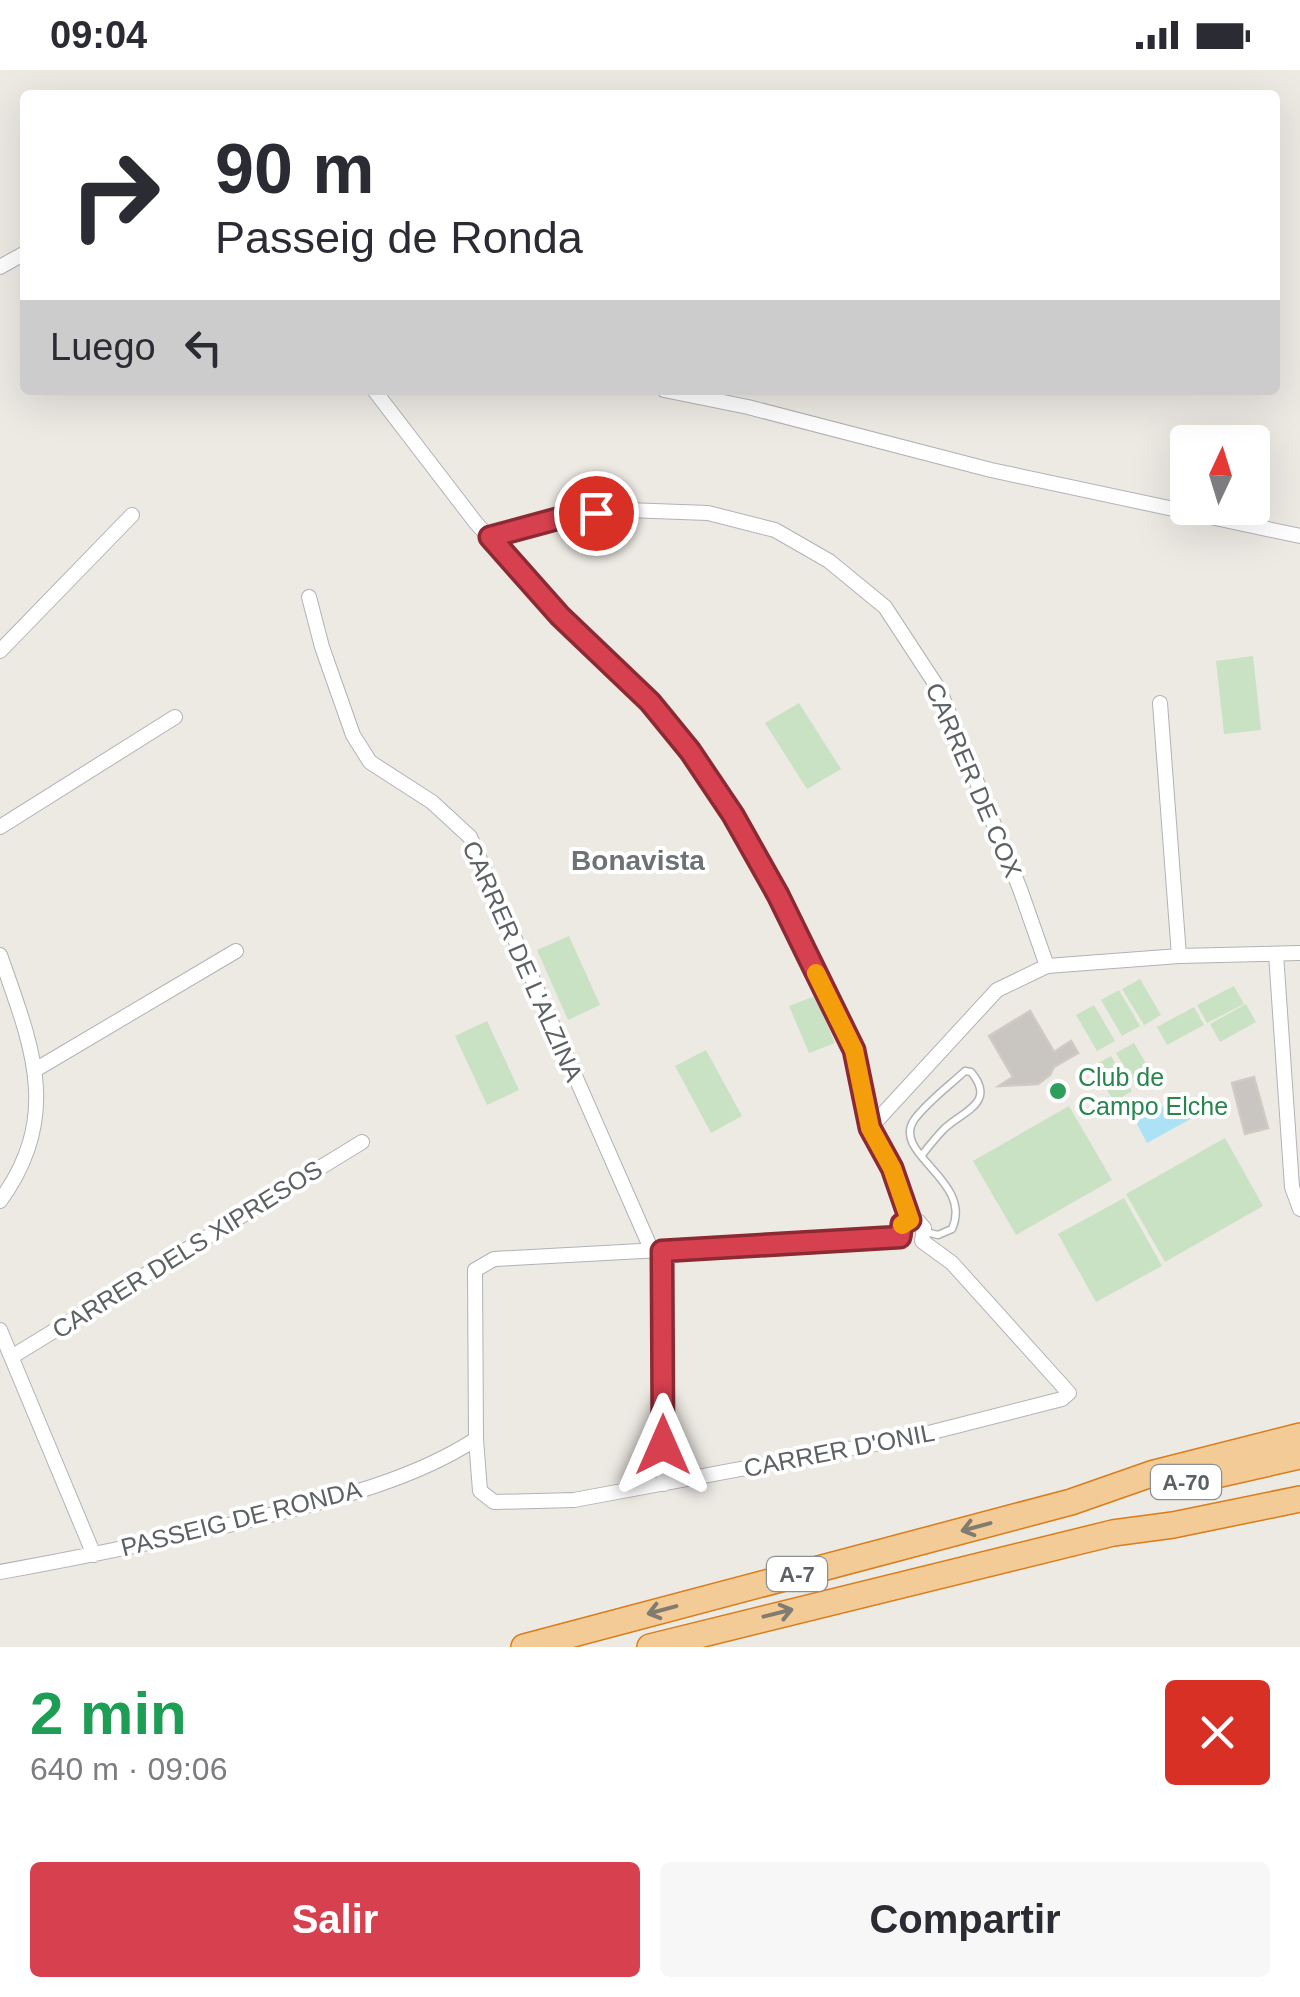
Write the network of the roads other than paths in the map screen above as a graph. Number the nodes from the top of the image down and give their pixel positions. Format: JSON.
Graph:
{"nodes":[{"id":1,"x":378,"y":395,"type":"edge"},
{"id":2,"x":689,"y":395,"type":"edge"},
{"id":3,"x":132,"y":515,"type":"dead end"},
{"id":4,"x":1300,"y":536,"type":"edge"},
{"id":5,"x":490,"y":537,"type":"junction"},
{"id":6,"x":309,"y":597,"type":"dead end"},
{"id":7,"x":0,"y":652,"type":"edge"},
{"id":8,"x":1160,"y":703,"type":"dead end"},
{"id":9,"x":175,"y":717,"type":"dead end"},
{"id":10,"x":0,"y":827,"type":"edge"},
{"id":11,"x":236,"y":951,"type":"dead end"},
{"id":12,"x":1300,"y":953,"type":"edge"},
{"id":13,"x":1276,"y":954,"type":"junction"},
{"id":14,"x":0,"y":956,"type":"edge"},
{"id":15,"x":1179,"y":956,"type":"junction"},
{"id":16,"x":1046,"y":966,"type":"junction"},
{"id":17,"x":35,"y":1070,"type":"junction"},
{"id":18,"x":870,"y":1128,"type":"junction"},
{"id":19,"x":362,"y":1142,"type":"dead end"},
{"id":20,"x":922,"y":1155,"type":"junction"},
{"id":21,"x":0,"y":1201,"type":"edge"},
{"id":22,"x":1300,"y":1209,"type":"edge"},
{"id":23,"x":910,"y":1220,"type":"junction"},
{"id":24,"x":924,"y":1236,"type":"junction"},
{"id":25,"x":900,"y":1237,"type":"junction"},
{"id":26,"x":657,"y":1251,"type":"junction"},
{"id":27,"x":0,"y":1330,"type":"edge"},
{"id":28,"x":13,"y":1356,"type":"junction"},
{"id":29,"x":1300,"y":1436,"type":"edge"},
{"id":30,"x":476,"y":1440,"type":"junction"},
{"id":31,"x":1300,"y":1456,"type":"edge"},
{"id":32,"x":1300,"y":1481,"type":"edge"},
{"id":33,"x":664,"y":1484,"type":"junction"},
{"id":34,"x":1300,"y":1499,"type":"edge"},
{"id":35,"x":1071,"y":1502,"type":"junction"},
{"id":36,"x":1113,"y":1533,"type":"junction"},
{"id":37,"x":94,"y":1555,"type":"junction"},
{"id":38,"x":0,"y":1572,"type":"edge"},
{"id":39,"x":524,"y":1647,"type":"edge"},
{"id":40,"x":650,"y":1647,"type":"edge"}],
"edges":[{"from":1,"to":5,"type":"street"},
{"from":2,"to":4,"type":"street"},
{"from":3,"to":7,"type":"street"},
{"from":5,"to":16,"type":"street","name":"CARRER DE COX"},
{"from":5,"to":18,"type":"street"},
{"from":6,"to":26,"type":"street","name":"CARRER DE L'ALZINA"},
{"from":8,"to":15,"type":"street"},
{"from":9,"to":10,"type":"street"},
{"from":11,"to":17,"type":"street"},
{"from":12,"to":13,"type":"street"},
{"from":13,"to":15,"type":"street"},
{"from":13,"to":22,"type":"street"},
{"from":14,"to":17,"type":"street"},
{"from":15,"to":16,"type":"street"},
{"from":16,"to":18,"type":"street"},
{"from":17,"to":21,"type":"street"},
{"from":18,"to":23,"type":"street"},
{"from":19,"to":28,"type":"street","name":"CARRER DELS XIPRESOS"},
{"from":20,"to":20,"type":"lane"},
{"from":20,"to":24,"type":"lane"},
{"from":23,"to":24,"type":"street"},
{"from":23,"to":25,"type":"street"},
{"from":24,"to":25,"type":"street"},
{"from":24,"to":33,"type":"street","name":"CARRER D'ONIL"},
{"from":25,"to":26,"type":"street"},
{"from":26,"to":30,"type":"street"},
{"from":26,"to":33,"type":"street","name":"CARRER DE L'ALZINA"},
{"from":27,"to":28,"type":"street"},
{"from":28,"to":37,"type":"street"},
{"from":29,"to":35,"type":"highway","number":"A-7"},
{"from":30,"to":33,"type":"street","name":"CARRER D'ONIL"},
{"from":30,"to":37,"type":"street","name":"PASSEIG DE RONDA"},
{"from":31,"to":35,"type":"highway","number":"A-70"},
{"from":32,"to":36,"type":"highway","number":"A-70"},
{"from":34,"to":36,"type":"highway","number":"A-7"},
{"from":35,"to":39,"type":"highway","number":"A-7","one_way":true},
{"from":40,"to":36,"type":"highway","number":"A-7","one_way":true},
{"from":37,"to":38,"type":"street","name":"PASSEIG DE RONDA"}]}
